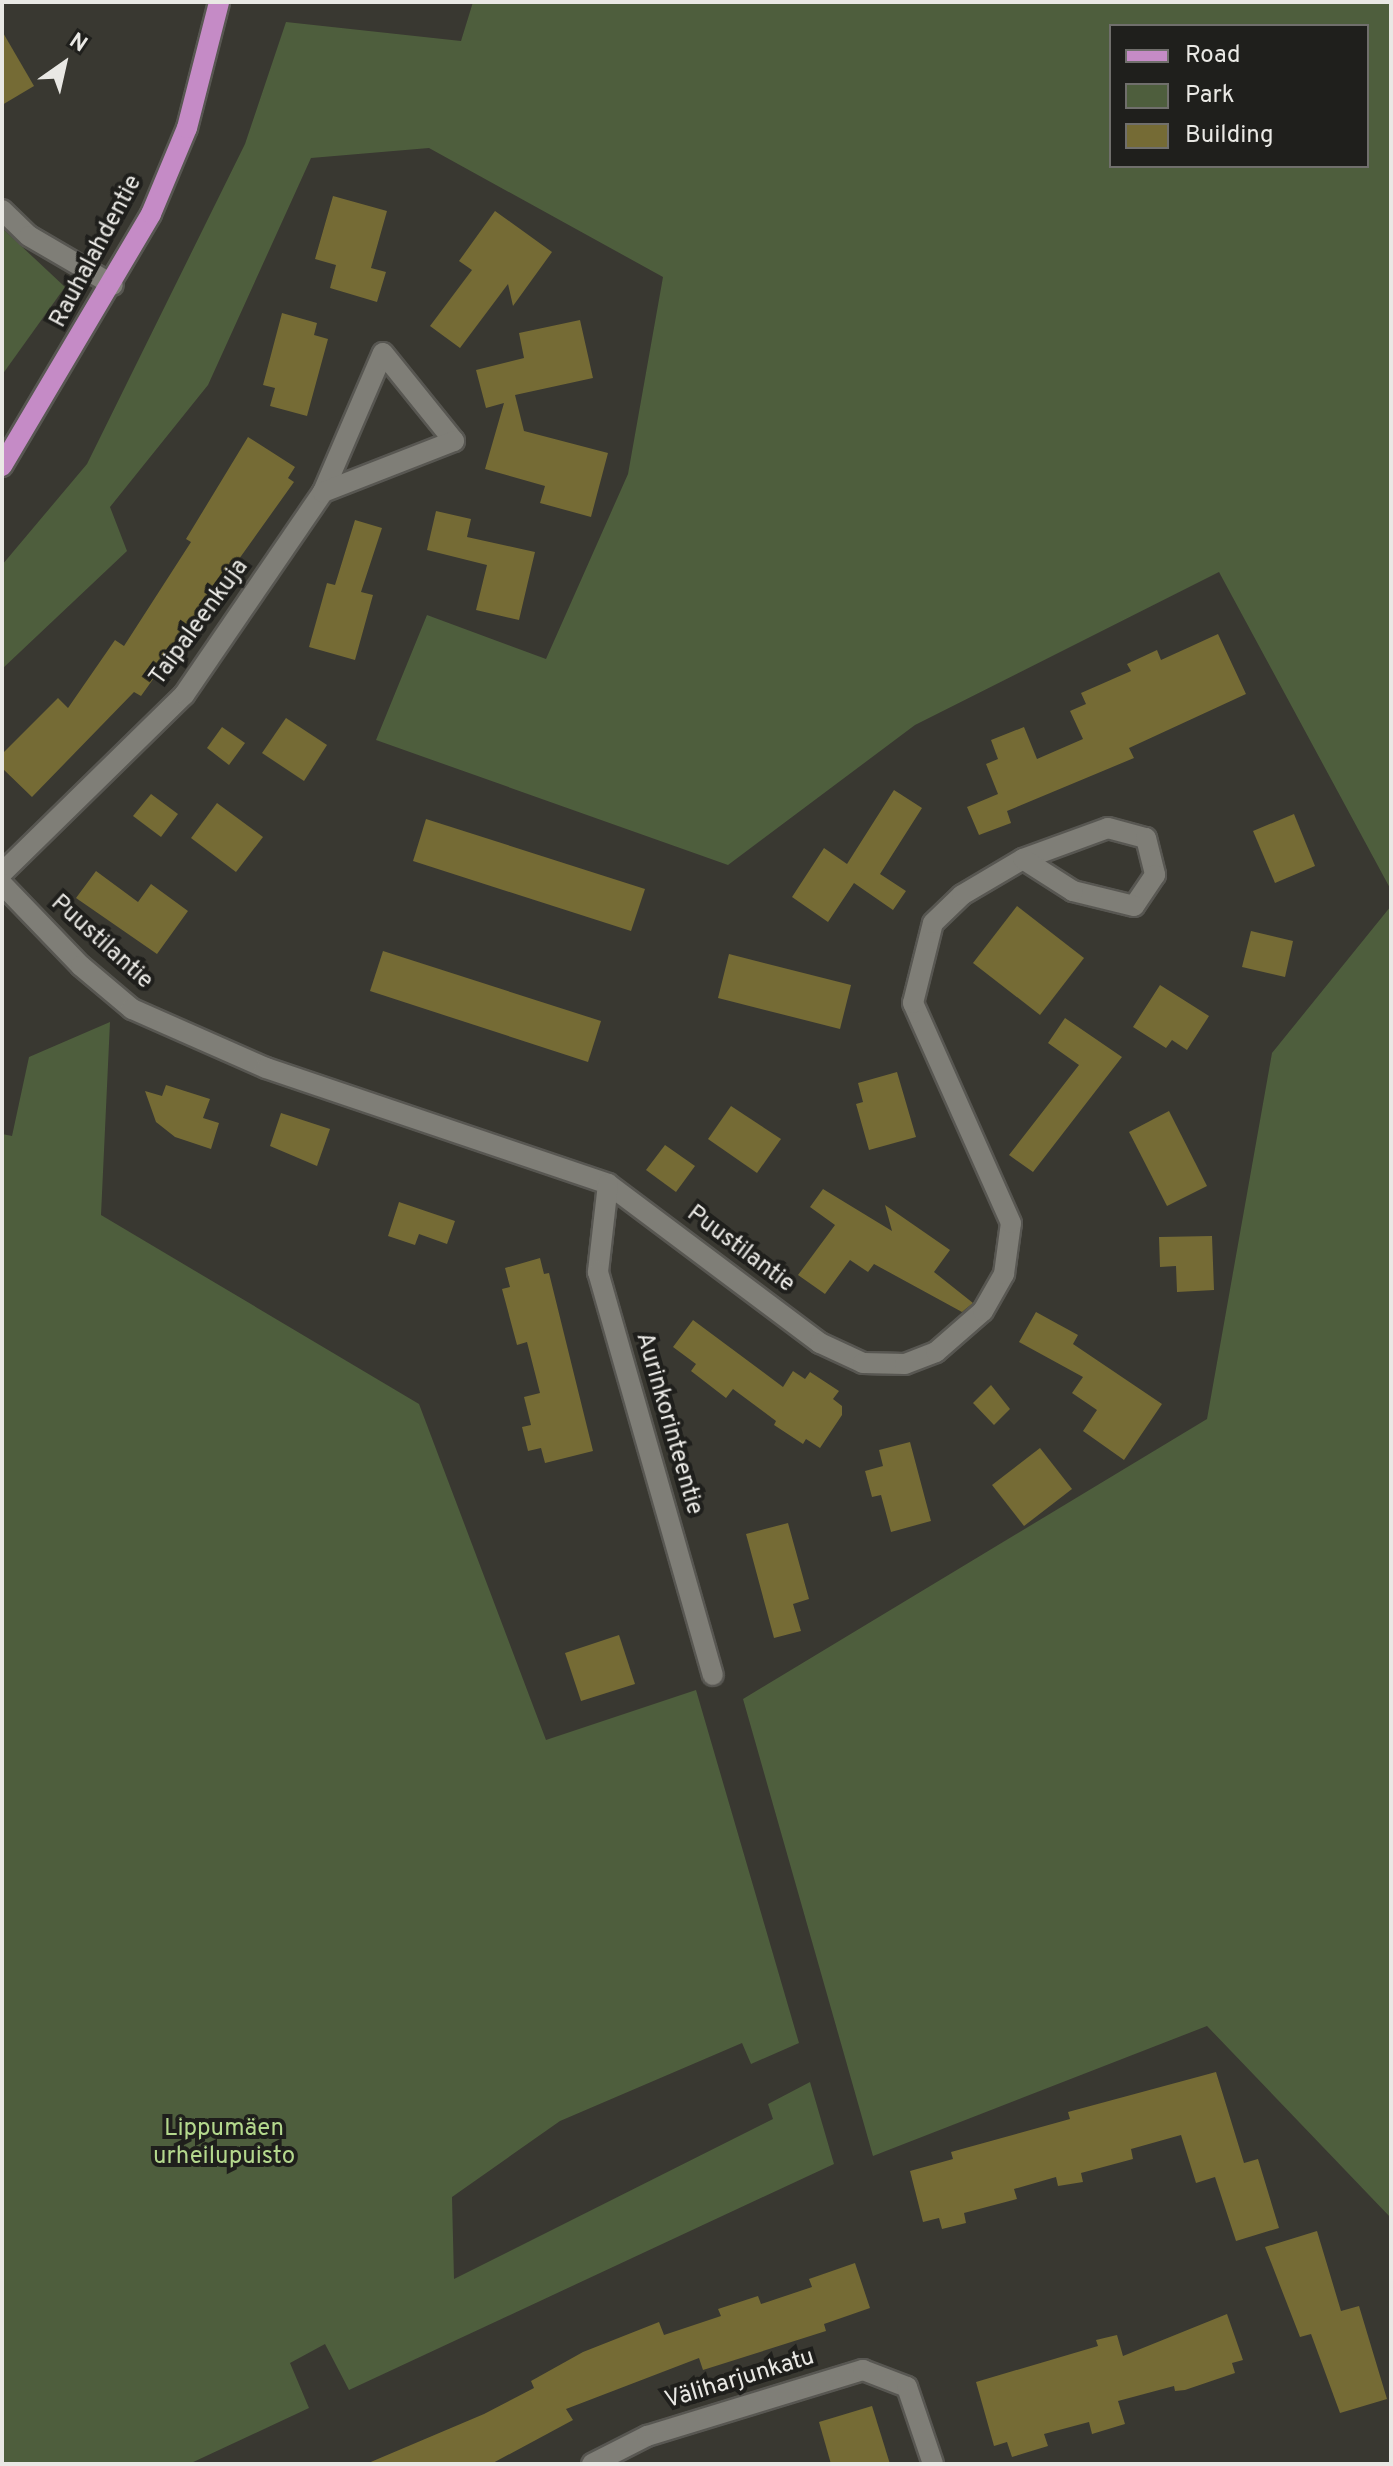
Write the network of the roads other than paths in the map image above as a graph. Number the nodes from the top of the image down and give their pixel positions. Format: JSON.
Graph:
{"nodes":[{"id":1,"x":219,"y":2,"type":"edge"},
{"id":2,"x":2,"y":210,"type":"edge"},
{"id":3,"x":113,"y":285,"type":"junction"},
{"id":4,"x":2,"y":466,"type":"edge"},
{"id":5,"x":323,"y":492,"type":"junction"},
{"id":6,"x":1023,"y":859,"type":"junction"},
{"id":7,"x":2,"y":873,"type":"edge"},
{"id":8,"x":2,"y":884,"type":"edge"},
{"id":9,"x":608,"y":1184,"type":"junction"},
{"id":10,"x":713,"y":1675,"type":"dead end"},
{"id":11,"x":592,"y":2464,"type":"edge"},
{"id":12,"x":933,"y":2464,"type":"edge"}],
"edges":[{"from":1,"to":3,"type":"main road","name":"Rauhalahdentie"},
{"from":2,"to":3,"type":"street"},
{"from":3,"to":4,"type":"main road","name":"Rauhalahdentie"},
{"from":5,"to":5,"type":"street","name":"Taipaleenkuja"},
{"from":5,"to":7,"type":"street","name":"Taipaleenkuja"},
{"from":6,"to":6,"type":"street","name":"Puustilantie"},
{"from":6,"to":9,"type":"street","name":"Puustilantie"},
{"from":8,"to":9,"type":"street","name":"Puustilantie"},
{"from":9,"to":10,"type":"street","name":"Aurinkorinteentie"},
{"from":11,"to":12,"type":"street","name":"Väliharjunkatu"}]}
